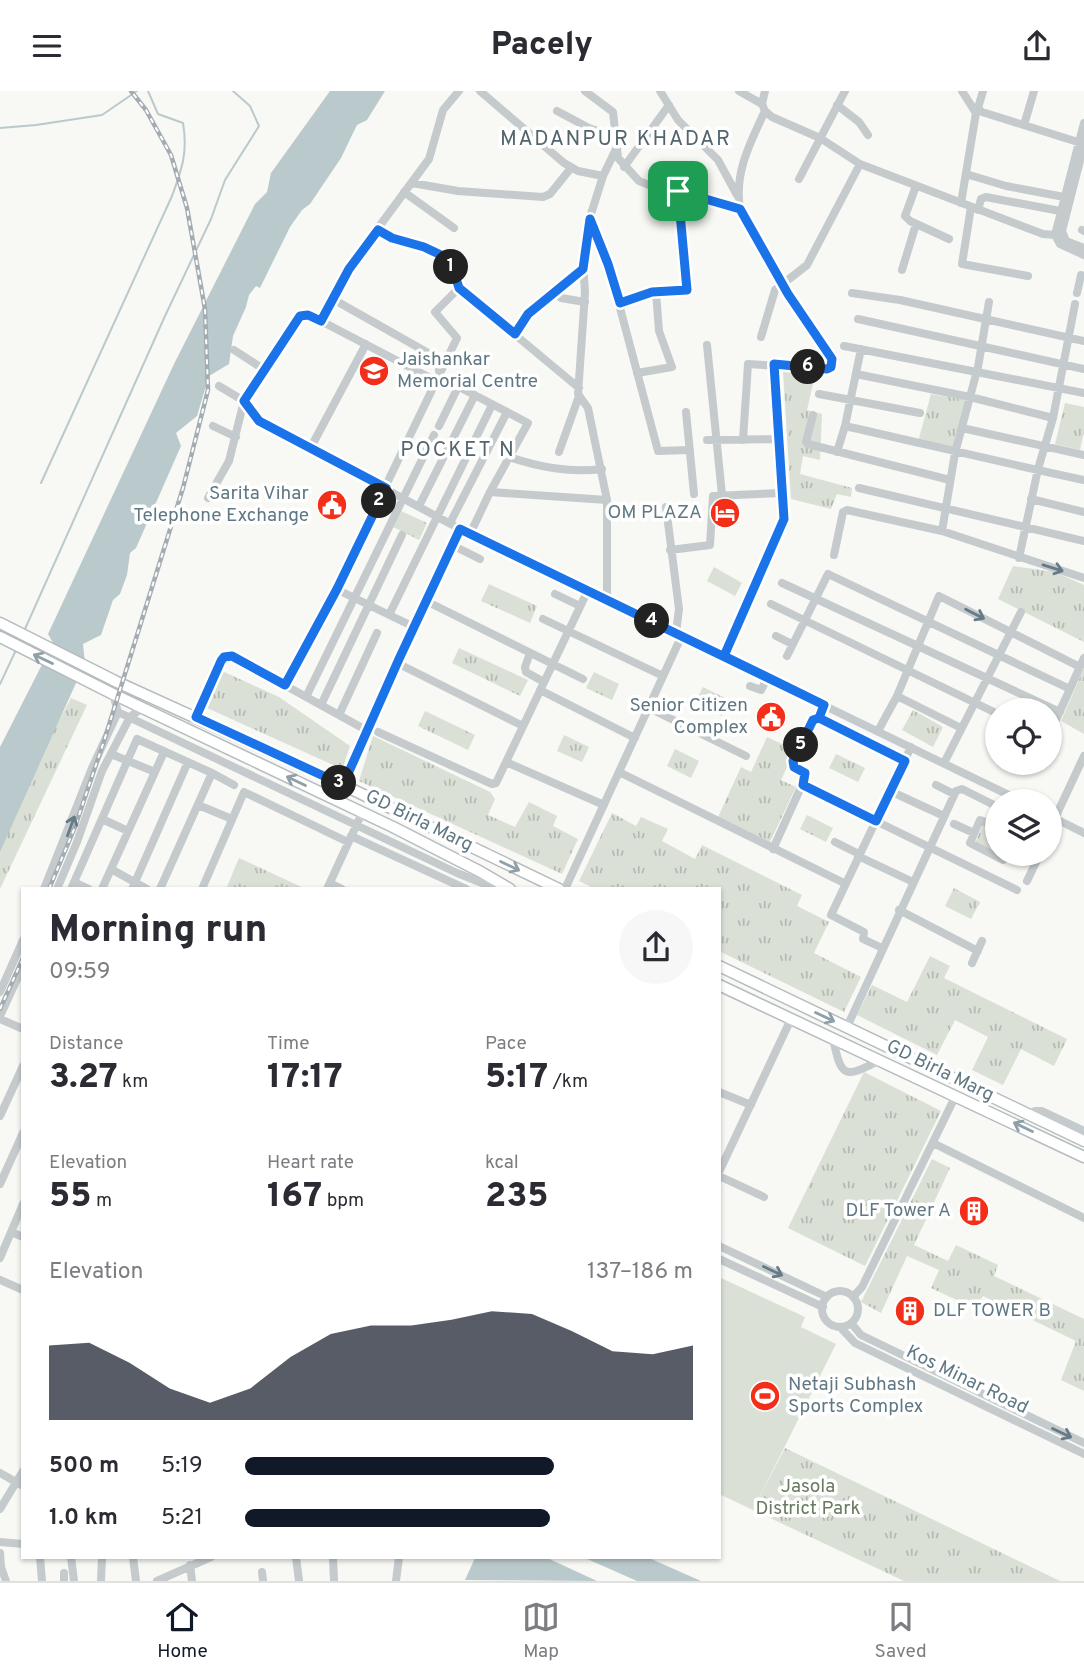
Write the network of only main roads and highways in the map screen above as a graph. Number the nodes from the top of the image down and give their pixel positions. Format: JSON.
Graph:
{"nodes":[{"id":1,"x":4,"y":625,"type":"edge"},
{"id":2,"x":2,"y":638,"type":"edge"},
{"id":3,"x":507,"y":887,"type":"edge"},
{"id":4,"x":555,"y":887,"type":"edge"},
{"id":5,"x":721,"y":967,"type":"edge"},
{"id":6,"x":721,"y":973,"type":"edge"},
{"id":7,"x":721,"y":983,"type":"edge"},
{"id":8,"x":721,"y":984,"type":"edge"},
{"id":9,"x":786,"y":998,"type":"junction"},
{"id":10,"x":779,"y":1013,"type":"junction"},
{"id":11,"x":1084,"y":1142,"type":"edge"},
{"id":12,"x":1084,"y":1157,"type":"edge"}],
"edges":[{"from":1,"to":4,"type":"main road","name":"GD Birla Marg","one_way":true},
{"from":3,"to":2,"type":"main road","name":"GD Birla Marg","one_way":true},
{"from":5,"to":9,"type":"main road","name":"GD Birla Marg"},
{"from":6,"to":7,"type":"main road"},
{"from":8,"to":10,"type":"main road","name":"GD Birla Marg"},
{"from":9,"to":10,"type":"main road"},
{"from":9,"to":11,"type":"main road","name":"GD Birla Marg","one_way":true},
{"from":12,"to":10,"type":"main road","name":"GD Birla Marg","one_way":true}]}
